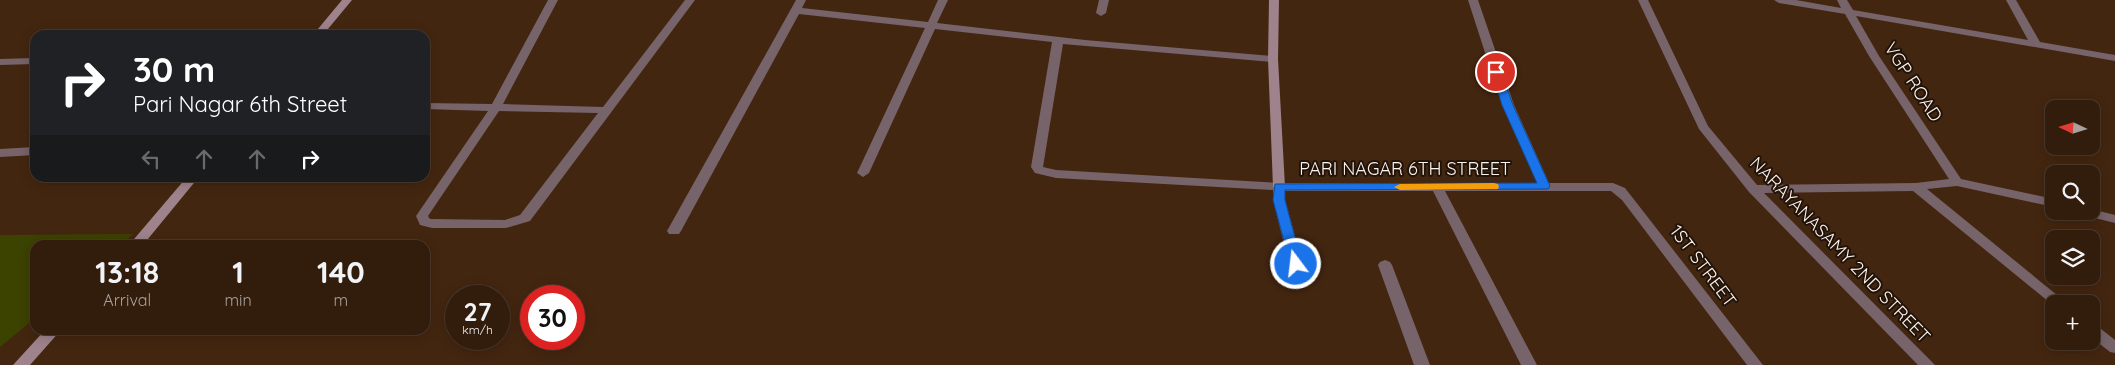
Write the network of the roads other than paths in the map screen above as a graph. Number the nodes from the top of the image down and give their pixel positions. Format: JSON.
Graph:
{"nodes":[{"id":1,"x":346,"y":0,"type":"edge"},
{"id":2,"x":554,"y":0,"type":"edge"},
{"id":3,"x":690,"y":0,"type":"edge"},
{"id":4,"x":943,"y":0,"type":"edge"},
{"id":5,"x":1104,"y":0,"type":"edge"},
{"id":6,"x":1274,"y":0,"type":"edge"},
{"id":7,"x":1472,"y":0,"type":"edge"},
{"id":8,"x":1643,"y":0,"type":"edge"},
{"id":9,"x":1779,"y":0,"type":"edge"},
{"id":10,"x":2011,"y":0,"type":"edge"},
{"id":11,"x":797,"y":5,"type":"edge"},
{"id":12,"x":1844,"y":5,"type":"edge"},
{"id":13,"x":1101,"y":13,"type":"dead end"},
{"id":14,"x":932,"y":25,"type":"junction"},
{"id":15,"x":322,"y":30,"type":"edge"},
{"id":16,"x":1058,"y":39,"type":"junction"},
{"id":17,"x":2036,"y":44,"type":"junction"},
{"id":18,"x":2115,"y":58,"type":"edge"},
{"id":19,"x":1273,"y":59,"type":"junction"},
{"id":20,"x":30,"y":61,"type":"edge"},
{"id":21,"x":0,"y":62,"type":"edge"},
{"id":22,"x":430,"y":106,"type":"edge"},
{"id":23,"x":496,"y":107,"type":"junction"},
{"id":24,"x":606,"y":110,"type":"junction"},
{"id":25,"x":30,"y":151,"type":"edge"},
{"id":26,"x":0,"y":153,"type":"edge"},
{"id":27,"x":863,"y":173,"type":"dead end"},
{"id":28,"x":189,"y":182,"type":"edge"},
{"id":29,"x":1957,"y":182,"type":"junction"},
{"id":30,"x":1544,"y":186,"type":"junction"},
{"id":31,"x":1916,"y":186,"type":"junction"},
{"id":32,"x":1279,"y":187,"type":"junction"},
{"id":33,"x":1437,"y":187,"type":"junction"},
{"id":34,"x":1752,"y":189,"type":"junction"},
{"id":35,"x":1621,"y":191,"type":"joint"},
{"id":36,"x":2045,"y":201,"type":"edge"},
{"id":37,"x":2100,"y":215,"type":"edge"},
{"id":38,"x":2115,"y":219,"type":"edge"},
{"id":39,"x":674,"y":231,"type":"dead end"},
{"id":40,"x":140,"y":240,"type":"edge"},
{"id":41,"x":1296,"y":264,"type":"dead end"},
{"id":42,"x":1385,"y":265,"type":"dead end"},
{"id":43,"x":2050,"y":295,"type":"edge"},
{"id":44,"x":49,"y":335,"type":"edge"},
{"id":45,"x":2100,"y":336,"type":"edge"},
{"id":46,"x":2115,"y":348,"type":"edge"},
{"id":47,"x":21,"y":365,"type":"edge"},
{"id":48,"x":1422,"y":365,"type":"edge"},
{"id":49,"x":1529,"y":365,"type":"edge"},
{"id":50,"x":1755,"y":365,"type":"edge"},
{"id":51,"x":1927,"y":365,"type":"edge"}],
"edges":[{"from":1,"to":15,"type":"street"},
{"from":2,"to":23,"type":"street"},
{"from":3,"to":24,"type":"street"},
{"from":4,"to":14,"type":"street"},
{"from":5,"to":13,"type":"street"},
{"from":6,"to":19,"type":"street"},
{"from":7,"to":30,"type":"street"},
{"from":8,"to":34,"type":"street","name":"NARAYANASAMY 2ND STREET"},
{"from":9,"to":12,"type":"street"},
{"from":10,"to":17,"type":"street"},
{"from":11,"to":14,"type":"street"},
{"from":11,"to":39,"type":"street"},
{"from":12,"to":17,"type":"street"},
{"from":12,"to":29,"type":"street","name":"VGP ROAD"},
{"from":14,"to":16,"type":"street"},
{"from":14,"to":27,"type":"street"},
{"from":16,"to":19,"type":"street"},
{"from":16,"to":32,"type":"street","name":"PARI NAGAR 6TH STREET"},
{"from":17,"to":18,"type":"street"},
{"from":19,"to":32,"type":"street"},
{"from":20,"to":21,"type":"street"},
{"from":22,"to":23,"type":"street"},
{"from":23,"to":24,"type":"street"},
{"from":23,"to":24,"type":"street"},
{"from":25,"to":26,"type":"street"},
{"from":28,"to":40,"type":"street"},
{"from":29,"to":31,"type":"street"},
{"from":29,"to":36,"type":"street"},
{"from":30,"to":33,"type":"street","name":"PARI NAGAR 6TH STREET"},
{"from":30,"to":35,"type":"street","name":"PARI NAGAR 6TH STREET"},
{"from":31,"to":34,"type":"street"},
{"from":31,"to":43,"type":"street"},
{"from":32,"to":33,"type":"street","name":"PARI NAGAR 6TH STREET"},
{"from":32,"to":41,"type":"street"},
{"from":33,"to":49,"type":"street"},
{"from":34,"to":51,"type":"street","name":"NARAYANASAMY 2ND STREET"},
{"from":35,"to":50,"type":"street","name":"1ST STREET"},
{"from":37,"to":38,"type":"street"},
{"from":42,"to":48,"type":"street"},
{"from":44,"to":47,"type":"street"},
{"from":45,"to":46,"type":"street"}]}
